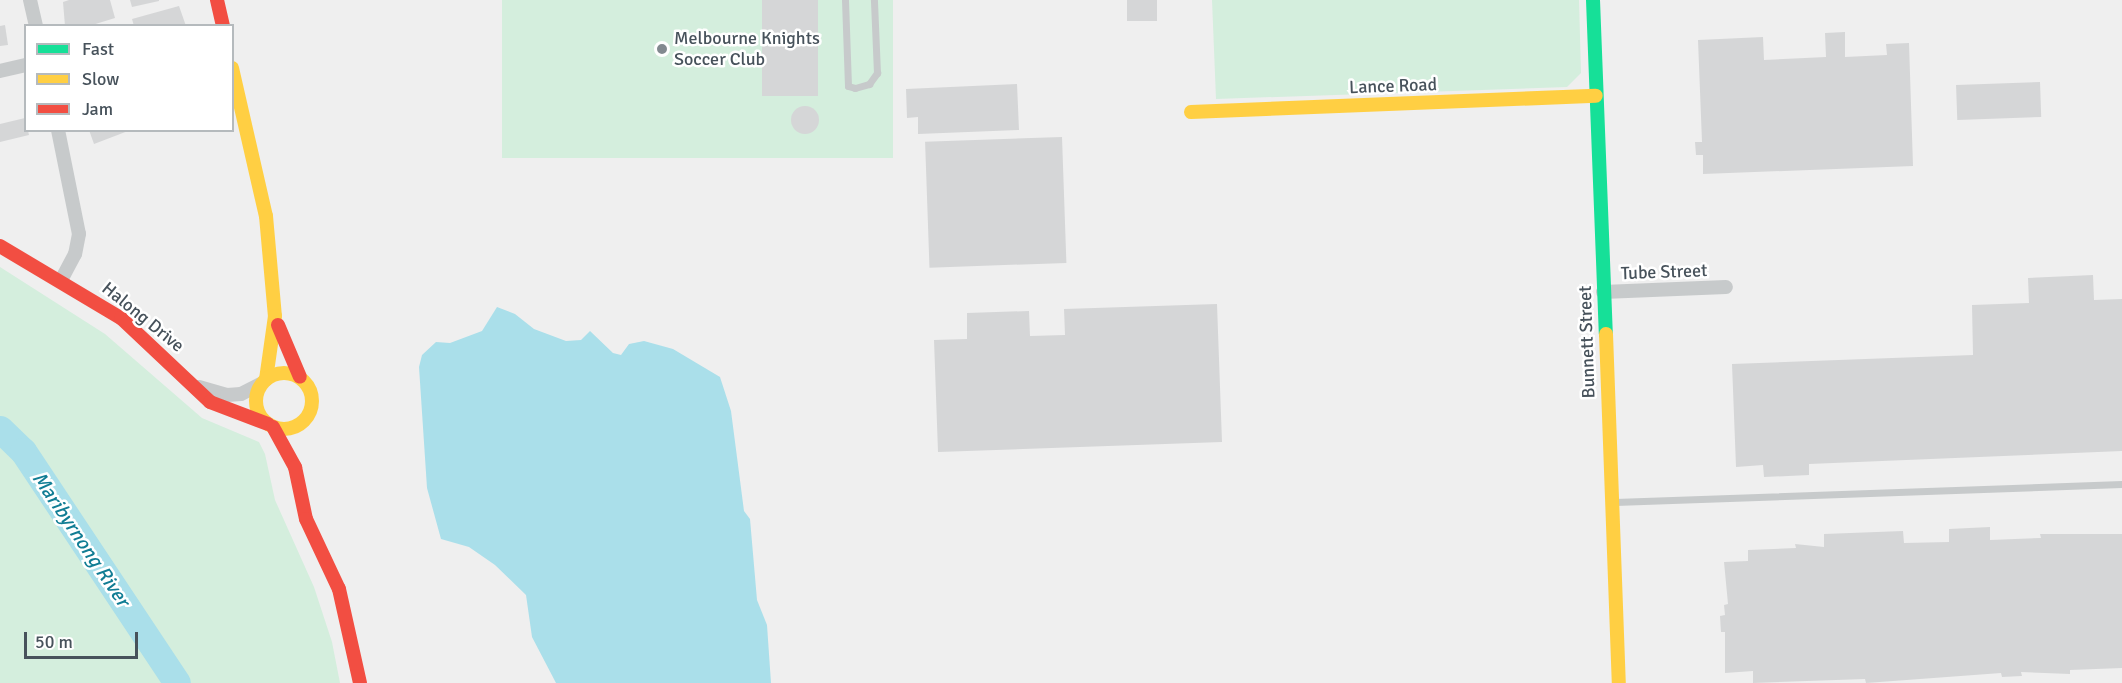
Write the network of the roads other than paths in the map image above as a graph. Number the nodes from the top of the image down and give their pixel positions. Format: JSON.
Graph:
{"nodes":[{"id":1,"x":30,"y":0,"type":"edge"},
{"id":2,"x":217,"y":0,"type":"edge"},
{"id":3,"x":845,"y":0,"type":"edge"},
{"id":4,"x":874,"y":0,"type":"edge"},
{"id":5,"x":1593,"y":0,"type":"edge"},
{"id":6,"x":36,"y":24,"type":"edge"},
{"id":7,"x":223,"y":24,"type":"edge"},
{"id":8,"x":24,"y":65,"type":"edge"},
{"id":9,"x":0,"y":71,"type":"edge"},
{"id":10,"x":234,"y":76,"type":"edge"},
{"id":11,"x":1596,"y":96,"type":"junction"},
{"id":12,"x":1191,"y":112,"type":"dead end"},
{"id":13,"x":58,"y":132,"type":"edge"},
{"id":14,"x":0,"y":246,"type":"edge"},
{"id":15,"x":61,"y":280,"type":"junction"},
{"id":16,"x":1726,"y":287,"type":"dead end"},
{"id":17,"x":1603,"y":292,"type":"junction"},
{"id":18,"x":275,"y":316,"type":"junction"},
{"id":19,"x":300,"y":377,"type":"junction"},
{"id":20,"x":263,"y":381,"type":"junction"},
{"id":21,"x":197,"y":387,"type":"junction"},
{"id":22,"x":310,"y":412,"type":"junction"},
{"id":23,"x":270,"y":426,"type":"junction"},
{"id":24,"x":295,"y":467,"type":"junction"},
{"id":25,"x":2122,"y":484,"type":"edge"},
{"id":26,"x":1611,"y":502,"type":"junction"},
{"id":27,"x":360,"y":683,"type":"edge"},
{"id":28,"x":1619,"y":683,"type":"edge"}],
"edges":[{"from":1,"to":6,"type":"street"},
{"from":2,"to":7,"type":"street"},
{"from":3,"to":4,"type":"lane"},
{"from":5,"to":11,"type":"street","name":"Bunnett Street"},
{"from":8,"to":9,"type":"street"},
{"from":10,"to":18,"type":"street"},
{"from":11,"to":12,"type":"street","name":"Lance Road"},
{"from":11,"to":17,"type":"street","name":"Bunnett Street"},
{"from":13,"to":15,"type":"street"},
{"from":14,"to":15,"type":"street","name":"Halong Drive"},
{"from":15,"to":21,"type":"street","name":"Halong Drive"},
{"from":16,"to":17,"type":"street","name":"Tube Street"},
{"from":17,"to":26,"type":"street","name":"Bunnett Street"},
{"from":18,"to":19,"type":"street"},
{"from":18,"to":20,"type":"street"},
{"from":19,"to":20,"type":"street"},
{"from":19,"to":22,"type":"street"},
{"from":20,"to":21,"type":"street","name":"Halong Drive"},
{"from":20,"to":23,"type":"street"},
{"from":21,"to":23,"type":"street","name":"Halong Drive"},
{"from":22,"to":23,"type":"street"},
{"from":22,"to":24,"type":"street"},
{"from":23,"to":24,"type":"street"},
{"from":24,"to":27,"type":"street"},
{"from":25,"to":26,"type":"lane"},
{"from":26,"to":28,"type":"street","name":"Bunnett Street"}]}
